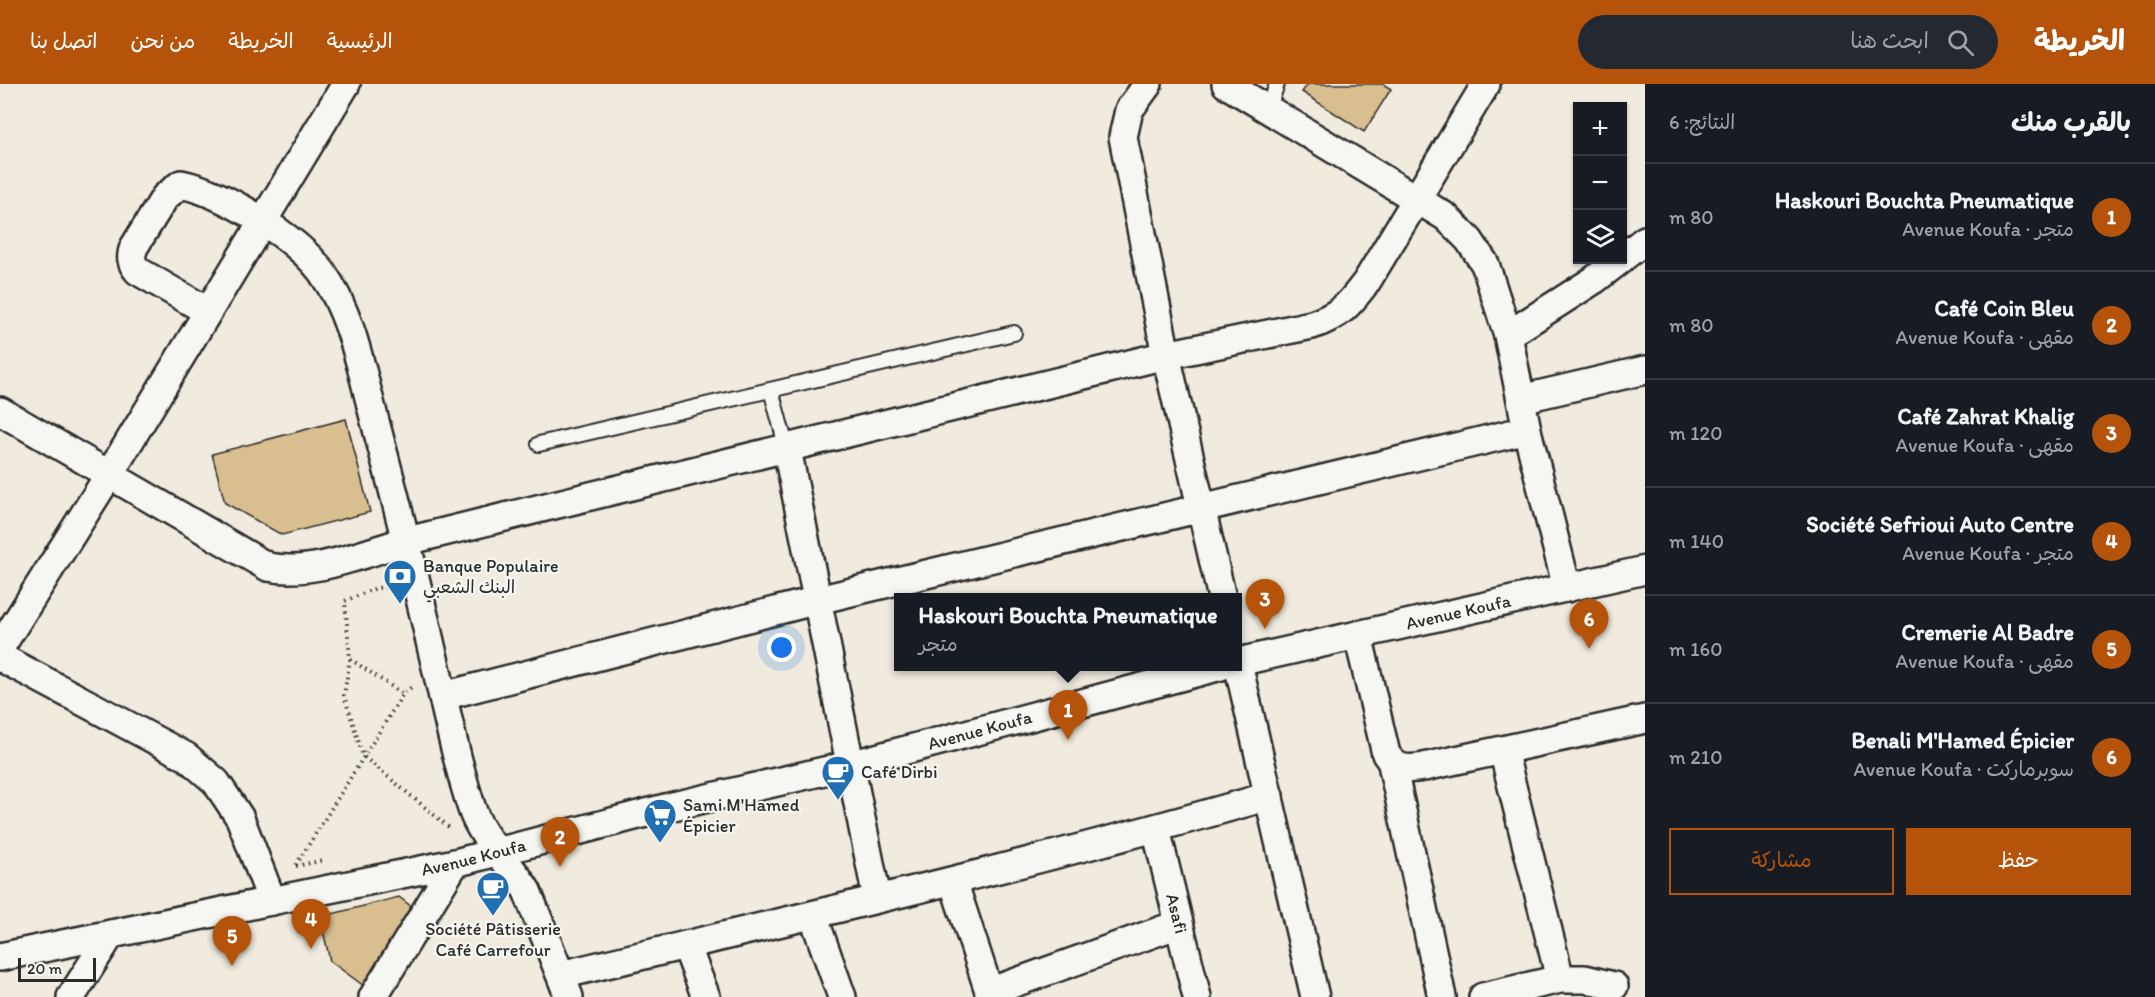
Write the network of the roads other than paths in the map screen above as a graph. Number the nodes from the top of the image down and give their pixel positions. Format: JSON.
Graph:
{"nodes":[{"id":1,"x":346,"y":84,"type":"edge"},
{"id":2,"x":1148,"y":84,"type":"edge"},
{"id":3,"x":1226,"y":84,"type":"edge"},
{"id":4,"x":1277,"y":84,"type":"edge"},
{"id":5,"x":1486,"y":84,"type":"edge"},
{"id":6,"x":1268,"y":110,"type":"junction"},
{"id":7,"x":1414,"y":200,"type":"junction"},
{"id":8,"x":262,"y":220,"type":"junction"},
{"id":9,"x":1645,"y":240,"type":"edge"},
{"id":10,"x":1627,"y":254,"type":"edge"},
{"id":11,"x":1614,"y":264,"type":"edge"},
{"id":12,"x":207,"y":311,"type":"junction"},
{"id":13,"x":1014,"y":333,"type":"dead end"},
{"id":14,"x":1508,"y":335,"type":"junction"},
{"id":15,"x":1166,"y":356,"type":"junction"},
{"id":16,"x":1645,"y":370,"type":"edge"},
{"id":17,"x":771,"y":390,"type":"junction"},
{"id":18,"x":1521,"y":399,"type":"junction"},
{"id":19,"x":0,"y":411,"type":"edge"},
{"id":20,"x":1527,"y":430,"type":"junction"},
{"id":21,"x":539,"y":444,"type":"dead end"},
{"id":22,"x":787,"y":449,"type":"junction"},
{"id":23,"x":109,"y":475,"type":"junction"},
{"id":24,"x":1201,"y":507,"type":"junction"},
{"id":25,"x":407,"y":541,"type":"junction"},
{"id":26,"x":1645,"y":570,"type":"edge"},
{"id":27,"x":1567,"y":588,"type":"junction"},
{"id":28,"x":1221,"y":593,"type":"edge"},
{"id":29,"x":818,"y":600,"type":"junction"},
{"id":30,"x":1358,"y":635,"type":"junction"},
{"id":31,"x":0,"y":648,"type":"edge"},
{"id":32,"x":0,"y":657,"type":"edge"},
{"id":33,"x":1242,"y":662,"type":"edge"},
{"id":34,"x":1202,"y":671,"type":"edge"},
{"id":35,"x":1240,"y":671,"type":"edge"},
{"id":36,"x":443,"y":696,"type":"junction"},
{"id":37,"x":1645,"y":719,"type":"edge"},
{"id":38,"x":1503,"y":750,"type":"junction"},
{"id":39,"x":1392,"y":764,"type":"junction"},
{"id":40,"x":850,"y":765,"type":"junction"},
{"id":41,"x":1269,"y":796,"type":"junction"},
{"id":42,"x":1156,"y":829,"type":"junction"},
{"id":43,"x":496,"y":853,"type":"junction"},
{"id":44,"x":455,"y":863,"type":"junction"},
{"id":45,"x":953,"y":881,"type":"junction"},
{"id":46,"x":877,"y":898,"type":"junction"},
{"id":47,"x":272,"y":901,"type":"junction"},
{"id":48,"x":813,"y":915,"type":"junction"},
{"id":49,"x":1179,"y":924,"type":"junction"},
{"id":50,"x":111,"y":934,"type":"junction"},
{"id":51,"x":686,"y":945,"type":"junction"},
{"id":52,"x":0,"y":957,"type":"edge"},
{"id":53,"x":1560,"y":979,"type":"junction"},
{"id":54,"x":565,"y":986,"type":"edge"},
{"id":55,"x":1614,"y":986,"type":"dead end"},
{"id":56,"x":990,"y":994,"type":"edge"},
{"id":57,"x":71,"y":997,"type":"edge"},
{"id":58,"x":374,"y":997,"type":"edge"},
{"id":59,"x":706,"y":997,"type":"edge"},
{"id":60,"x":842,"y":997,"type":"edge"},
{"id":61,"x":1197,"y":997,"type":"edge"},
{"id":62,"x":1315,"y":997,"type":"edge"},
{"id":63,"x":1442,"y":997,"type":"edge"},
{"id":64,"x":1483,"y":997,"type":"edge"}],
"edges":[{"from":1,"to":8,"type":"street"},
{"from":2,"to":15,"type":"street"},
{"from":3,"to":6,"type":"street"},
{"from":4,"to":6,"type":"lane"},
{"from":5,"to":7,"type":"street"},
{"from":6,"to":7,"type":"street"},
{"from":7,"to":14,"type":"street"},
{"from":7,"to":15,"type":"street"},
{"from":8,"to":12,"type":"street"},
{"from":8,"to":12,"type":"street"},
{"from":8,"to":25,"type":"street"},
{"from":9,"to":10,"type":"street"},
{"from":11,"to":14,"type":"street"},
{"from":12,"to":23,"type":"street"},
{"from":13,"to":17,"type":"lane"},
{"from":14,"to":18,"type":"street"},
{"from":15,"to":22,"type":"street"},
{"from":15,"to":24,"type":"street"},
{"from":16,"to":18,"type":"street"},
{"from":17,"to":21,"type":"lane"},
{"from":17,"to":22,"type":"lane"},
{"from":18,"to":20,"type":"street"},
{"from":19,"to":23,"type":"street"},
{"from":20,"to":24,"type":"street"},
{"from":20,"to":27,"type":"street"},
{"from":22,"to":25,"type":"street"},
{"from":22,"to":29,"type":"street"},
{"from":23,"to":25,"type":"street"},
{"from":23,"to":31,"type":"street"},
{"from":24,"to":28,"type":"street"},
{"from":24,"to":29,"type":"street"},
{"from":25,"to":36,"type":"street"},
{"from":26,"to":27,"type":"street","name":"Avenue Koufa"},
{"from":27,"to":30,"type":"street","name":"Avenue Koufa"},
{"from":29,"to":36,"type":"street"},
{"from":29,"to":40,"type":"street"},
{"from":30,"to":33,"type":"street","name":"Avenue Koufa"},
{"from":30,"to":39,"type":"street"},
{"from":32,"to":47,"type":"street"},
{"from":34,"to":40,"type":"street","name":"Avenue Koufa"},
{"from":35,"to":41,"type":"street"},
{"from":36,"to":43,"type":"street"},
{"from":37,"to":38,"type":"street"},
{"from":38,"to":39,"type":"street"},
{"from":38,"to":53,"type":"street"},
{"from":39,"to":63,"type":"street"},
{"from":40,"to":43,"type":"street","name":"Avenue Koufa"},
{"from":40,"to":46,"type":"street"},
{"from":41,"to":42,"type":"street"},
{"from":41,"to":62,"type":"street"},
{"from":42,"to":45,"type":"street"},
{"from":42,"to":49,"type":"street","name":"Asafi"},
{"from":43,"to":44,"type":"street","name":"Avenue Koufa"},
{"from":43,"to":54,"type":"street"},
{"from":44,"to":47,"type":"street","name":"Avenue Koufa"},
{"from":44,"to":58,"type":"street"},
{"from":45,"to":46,"type":"street"},
{"from":45,"to":56,"type":"street"},
{"from":46,"to":48,"type":"street"},
{"from":47,"to":50,"type":"street","name":"Avenue Koufa"},
{"from":48,"to":51,"type":"street"},
{"from":48,"to":60,"type":"street"},
{"from":49,"to":56,"type":"street"},
{"from":49,"to":61,"type":"street","name":"Asafi"},
{"from":50,"to":52,"type":"street","name":"Avenue Koufa"},
{"from":50,"to":57,"type":"street"},
{"from":51,"to":54,"type":"street"},
{"from":51,"to":59,"type":"street"},
{"from":53,"to":55,"type":"street"},
{"from":53,"to":64,"type":"street"}]}
